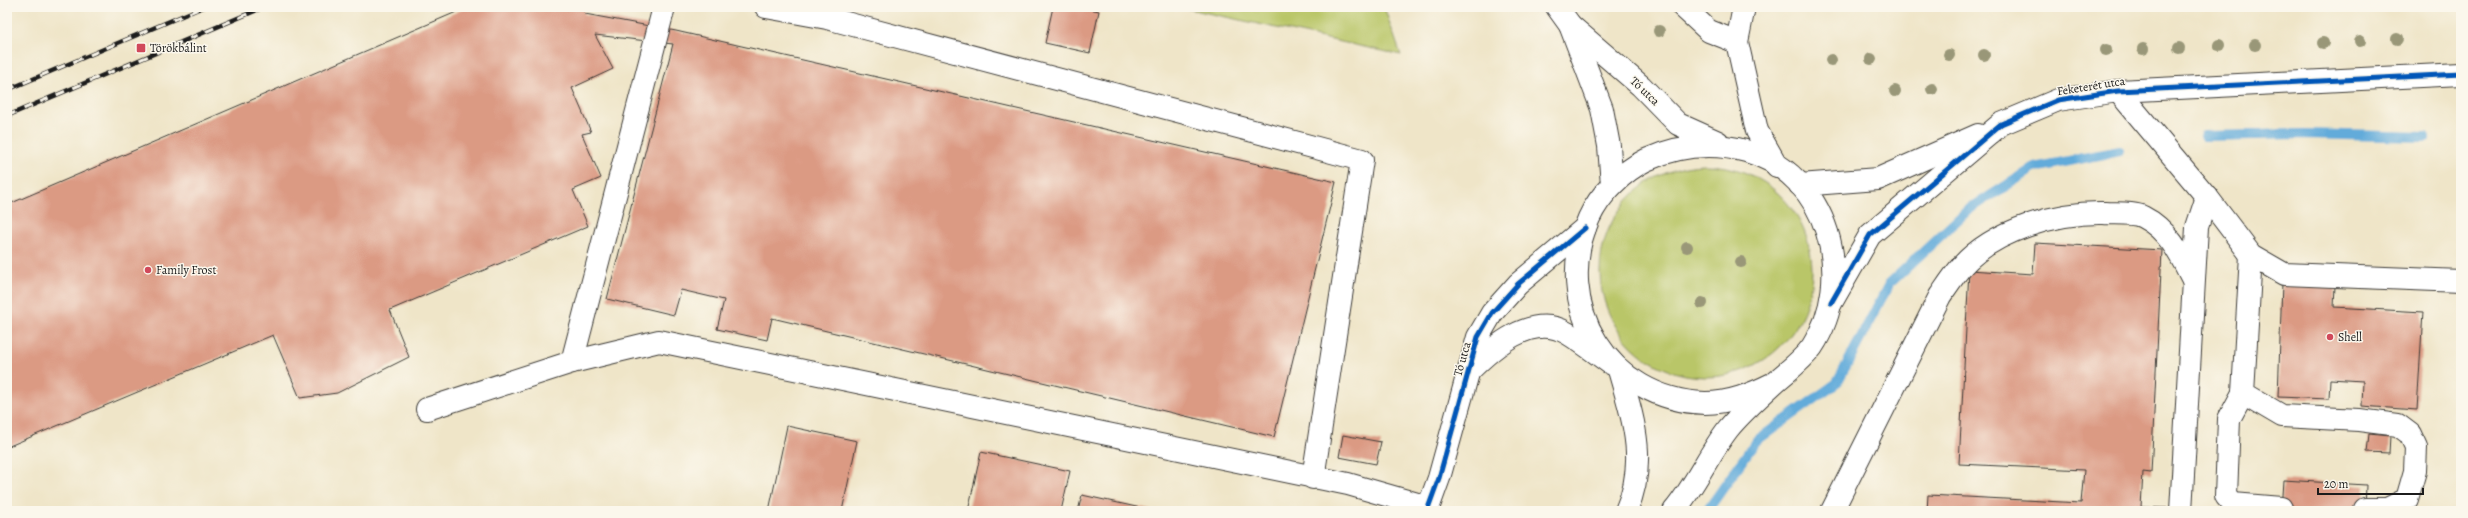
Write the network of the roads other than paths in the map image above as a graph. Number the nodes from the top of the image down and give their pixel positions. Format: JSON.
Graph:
{"nodes":[{"id":1,"x":664,"y":7,"type":"edge"},
{"id":2,"x":766,"y":7,"type":"edge"},
{"id":3,"x":1557,"y":7,"type":"edge"},
{"id":4,"x":1683,"y":7,"type":"edge"},
{"id":5,"x":1744,"y":7,"type":"edge"},
{"id":6,"x":1570,"y":25,"type":"junction"},
{"id":7,"x":1737,"y":42,"type":"junction"},
{"id":8,"x":2461,"y":74,"type":"edge"},
{"id":9,"x":2118,"y":91,"type":"junction"},
{"id":10,"x":2002,"y":124,"type":"junction"},
{"id":11,"x":1727,"y":146,"type":"junction"},
{"id":12,"x":1777,"y":166,"type":"junction"},
{"id":13,"x":1612,"y":185,"type":"junction"},
{"id":14,"x":1800,"y":185,"type":"junction"},
{"id":15,"x":2207,"y":197,"type":"junction"},
{"id":16,"x":1585,"y":228,"type":"junction"},
{"id":17,"x":2251,"y":255,"type":"junction"},
{"id":18,"x":2193,"y":280,"type":"junction"},
{"id":19,"x":2461,"y":281,"type":"edge"},
{"id":20,"x":1831,"y":303,"type":"junction"},
{"id":21,"x":572,"y":362,"type":"junction"},
{"id":22,"x":1619,"y":370,"type":"junction"},
{"id":23,"x":1468,"y":372,"type":"junction"},
{"id":24,"x":1774,"y":383,"type":"junction"},
{"id":25,"x":2243,"y":393,"type":"junction"},
{"id":26,"x":427,"y":409,"type":"dead end"},
{"id":27,"x":1313,"y":478,"type":"junction"},
{"id":28,"x":2281,"y":508,"type":"dead end"},
{"id":29,"x":1428,"y":509,"type":"edge"},
{"id":30,"x":2365,"y":509,"type":"dead end"},
{"id":31,"x":1626,"y":511,"type":"edge"},
{"id":32,"x":1674,"y":511,"type":"edge"},
{"id":33,"x":1832,"y":511,"type":"edge"},
{"id":34,"x":2181,"y":511,"type":"edge"}],
"edges":[{"from":1,"to":21,"type":"main road"},
{"from":2,"to":27,"type":"main road"},
{"from":3,"to":6,"type":"main road","name":"Tó utca"},
{"from":4,"to":7,"type":"main road"},
{"from":5,"to":7,"type":"main road"},
{"from":6,"to":11,"type":"main road","name":"Tó utca"},
{"from":6,"to":13,"type":"main road","name":"Tó utca"},
{"from":7,"to":12,"type":"main road"},
{"from":8,"to":9,"type":"main road","name":"Feketerét utca"},
{"from":9,"to":10,"type":"main road","name":"Feketerét utca"},
{"from":9,"to":15,"type":"main road"},
{"from":10,"to":14,"type":"main road"},
{"from":10,"to":20,"type":"main road","name":"Feketerét utca"},
{"from":11,"to":12,"type":"main road"},
{"from":11,"to":13,"type":"main road"},
{"from":12,"to":14,"type":"main road"},
{"from":13,"to":16,"type":"main road"},
{"from":14,"to":20,"type":"main road"},
{"from":15,"to":17,"type":"main road"},
{"from":15,"to":18,"type":"main road"},
{"from":16,"to":22,"type":"main road"},
{"from":16,"to":23,"type":"main road","name":"Tó utca"},
{"from":17,"to":19,"type":"main road"},
{"from":17,"to":25,"type":"main road"},
{"from":18,"to":33,"type":"main road"},
{"from":18,"to":34,"type":"main road"},
{"from":20,"to":24,"type":"main road"},
{"from":21,"to":26,"type":"main road"},
{"from":21,"to":27,"type":"main road"},
{"from":22,"to":23,"type":"main road","name":"Tó utca"},
{"from":22,"to":24,"type":"main road"},
{"from":22,"to":31,"type":"main road"},
{"from":23,"to":29,"type":"main road","name":"Tó utca"},
{"from":24,"to":32,"type":"main road"},
{"from":25,"to":28,"type":"main road"},
{"from":25,"to":30,"type":"main road"},
{"from":27,"to":29,"type":"main road"}]}
